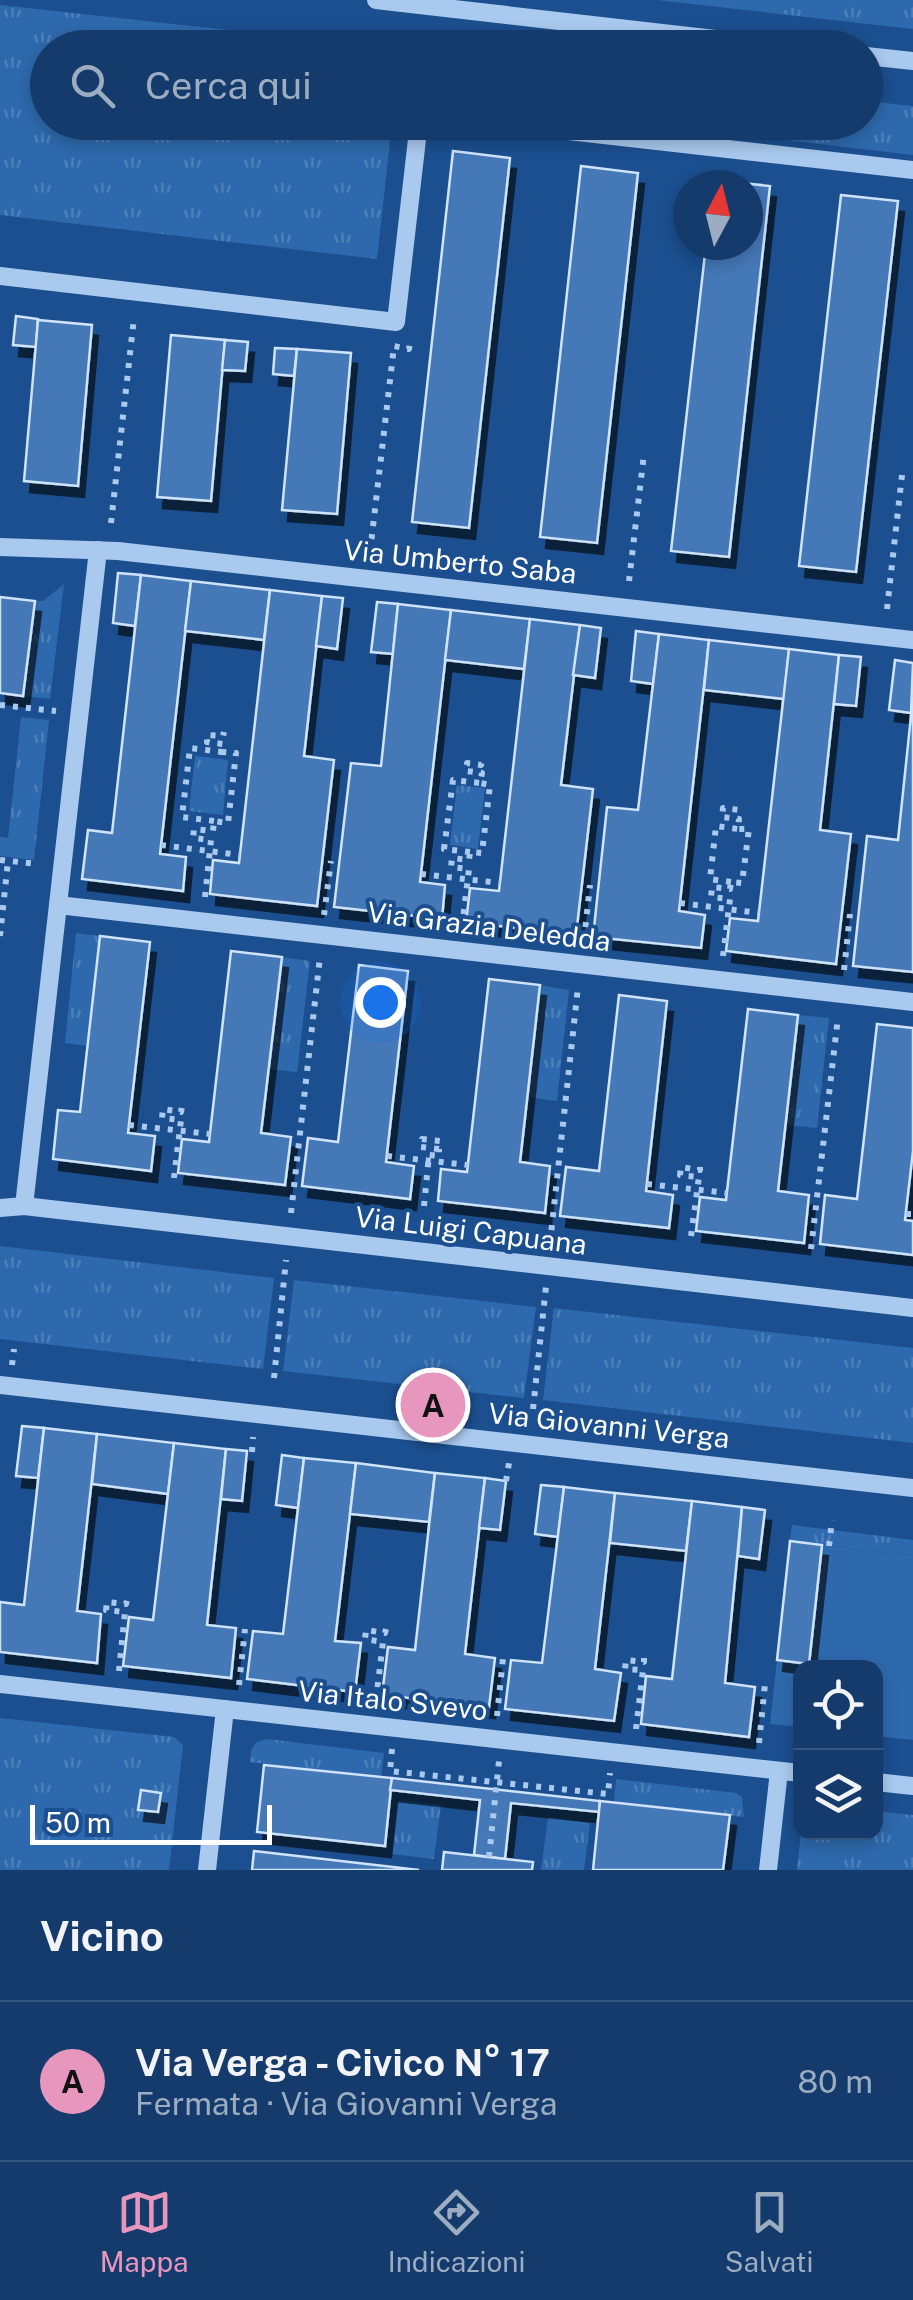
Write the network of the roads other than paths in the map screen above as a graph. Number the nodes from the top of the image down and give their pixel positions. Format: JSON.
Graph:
{"nodes":[{"id":1,"x":376,"y":0,"type":"edge"},
{"id":2,"x":636,"y":30,"type":"edge"},
{"id":3,"x":883,"y":58,"type":"edge"},
{"id":4,"x":913,"y":61,"type":"edge"},
{"id":5,"x":417,"y":140,"type":"edge"},
{"id":6,"x":648,"y":140,"type":"edge"},
{"id":7,"x":913,"y":170,"type":"edge"},
{"id":8,"x":0,"y":276,"type":"edge"},
{"id":9,"x":0,"y":547,"type":"edge"},
{"id":10,"x":98,"y":550,"type":"junction"},
{"id":11,"x":913,"y":640,"type":"edge"},
{"id":12,"x":58,"y":905,"type":"junction"},
{"id":13,"x":913,"y":1002,"type":"edge"},
{"id":14,"x":24,"y":1206,"type":"junction"},
{"id":15,"x":0,"y":1208,"type":"edge"},
{"id":16,"x":913,"y":1308,"type":"edge"},
{"id":17,"x":0,"y":1386,"type":"edge"},
{"id":18,"x":913,"y":1488,"type":"edge"},
{"id":19,"x":0,"y":1684,"type":"edge"},
{"id":20,"x":225,"y":1709,"type":"junction"},
{"id":21,"x":779,"y":1770,"type":"junction"},
{"id":22,"x":793,"y":1772,"type":"edge"},
{"id":23,"x":883,"y":1783,"type":"edge"},
{"id":24,"x":913,"y":1786,"type":"edge"},
{"id":25,"x":207,"y":1870,"type":"edge"},
{"id":26,"x":768,"y":1870,"type":"edge"}],
"edges":[{"from":1,"to":2,"type":"street"},
{"from":3,"to":4,"type":"street"},
{"from":5,"to":8,"type":"street"},
{"from":6,"to":7,"type":"street"},
{"from":9,"to":10,"type":"street","name":"Via Umberto Saba"},
{"from":10,"to":11,"type":"street","name":"Via Umberto Saba"},
{"from":10,"to":12,"type":"street"},
{"from":12,"to":13,"type":"street","name":"Via Grazia Deledda"},
{"from":12,"to":14,"type":"street"},
{"from":14,"to":15,"type":"street","name":"Via Luigi Capuana"},
{"from":14,"to":16,"type":"street","name":"Via Luigi Capuana"},
{"from":17,"to":18,"type":"street","name":"Via Giovanni Verga"},
{"from":19,"to":20,"type":"street","name":"Via Italo Svevo"},
{"from":20,"to":21,"type":"street","name":"Via Italo Svevo"},
{"from":20,"to":25,"type":"street"},
{"from":21,"to":22,"type":"street","name":"Via Italo Svevo"},
{"from":21,"to":26,"type":"street"},
{"from":23,"to":24,"type":"street"}]}
